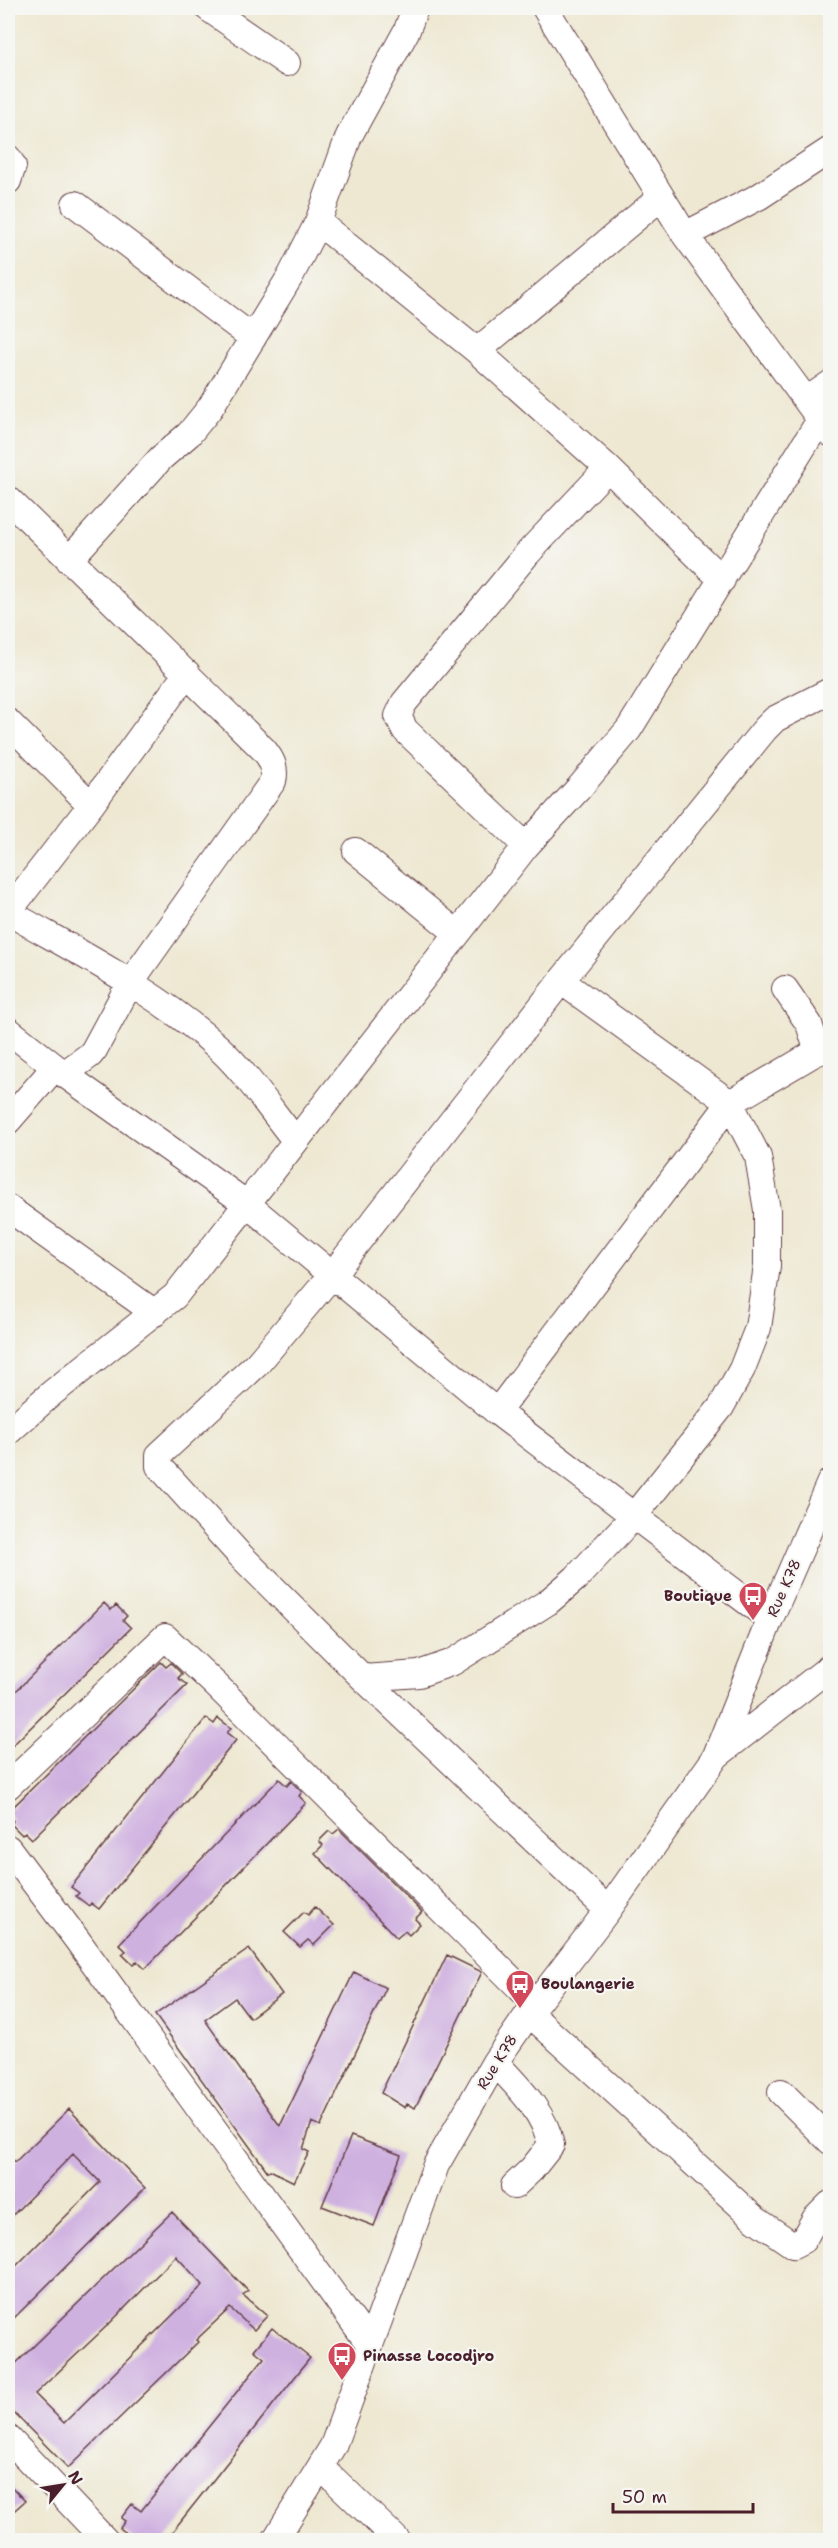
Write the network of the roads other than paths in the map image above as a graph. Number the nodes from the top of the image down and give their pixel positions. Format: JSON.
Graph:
{"nodes":[{"id":1,"x":208,"y":8,"type":"edge"},
{"id":2,"x":544,"y":8,"type":"edge"},
{"id":3,"x":413,"y":9,"type":"edge"},
{"id":4,"x":287,"y":63,"type":"dead end"},
{"id":5,"x":831,"y":150,"type":"edge"},
{"id":6,"x":8,"y":158,"type":"edge"},
{"id":7,"x":8,"y":181,"type":"edge"},
{"id":8,"x":661,"y":197,"type":"junction"},
{"id":9,"x":75,"y":204,"type":"dead end"},
{"id":10,"x":318,"y":222,"type":"junction"},
{"id":11,"x":685,"y":235,"type":"junction"},
{"id":12,"x":253,"y":338,"type":"junction"},
{"id":13,"x":477,"y":351,"type":"junction"},
{"id":14,"x":831,"y":384,"type":"edge"},
{"id":15,"x":820,"y":417,"type":"edge"},
{"id":16,"x":608,"y":468,"type":"junction"},
{"id":17,"x":8,"y":499,"type":"edge"},
{"id":18,"x":69,"y":560,"type":"junction"},
{"id":19,"x":722,"y":580,"type":"junction"},
{"id":20,"x":187,"y":673,"type":"junction"},
{"id":21,"x":831,"y":691,"type":"edge"},
{"id":22,"x":8,"y":722,"type":"edge"},
{"id":23,"x":91,"y":805,"type":"junction"},
{"id":24,"x":526,"y":846,"type":"junction"},
{"id":25,"x":356,"y":851,"type":"dead end"},
{"id":26,"x":8,"y":912,"type":"edge"},
{"id":27,"x":458,"y":933,"type":"junction"},
{"id":28,"x":561,"y":981,"type":"junction"},
{"id":29,"x":130,"y":983,"type":"junction"},
{"id":30,"x":784,"y":988,"type":"dead end"},
{"id":31,"x":8,"y":1030,"type":"edge"},
{"id":32,"x":824,"y":1048,"type":"edge"},
{"id":33,"x":59,"y":1070,"type":"junction"},
{"id":34,"x":730,"y":1103,"type":"junction"},
{"id":35,"x":8,"y":1120,"type":"edge"},
{"id":36,"x":295,"y":1140,"type":"junction"},
{"id":37,"x":247,"y":1204,"type":"junction"},
{"id":38,"x":8,"y":1208,"type":"edge"},
{"id":39,"x":332,"y":1275,"type":"junction"},
{"id":40,"x":155,"y":1313,"type":"junction"},
{"id":41,"x":497,"y":1412,"type":"junction"},
{"id":42,"x":8,"y":1432,"type":"edge"},
{"id":43,"x":831,"y":1482,"type":"edge"},
{"id":44,"x":634,"y":1516,"type":"junction"},
{"id":45,"x":770,"y":1619,"type":"junction"},
{"id":46,"x":831,"y":1667,"type":"edge"},
{"id":47,"x":363,"y":1678,"type":"junction"},
{"id":48,"x":715,"y":1758,"type":"junction"},
{"id":49,"x":8,"y":1786,"type":"edge"},
{"id":50,"x":8,"y":1848,"type":"edge"},
{"id":51,"x":608,"y":1910,"type":"junction"},
{"id":52,"x":532,"y":2008,"type":"junction"},
{"id":53,"x":495,"y":2062,"type":"junction"},
{"id":54,"x":781,"y":2092,"type":"dead end"},
{"id":55,"x":831,"y":2141,"type":"edge"},
{"id":56,"x":514,"y":2186,"type":"dead end"},
{"id":57,"x":831,"y":2204,"type":"edge"},
{"id":58,"x":370,"y":2345,"type":"junction"},
{"id":59,"x":8,"y":2438,"type":"edge"},
{"id":60,"x":321,"y":2467,"type":"junction"},
{"id":61,"x":105,"y":2541,"type":"edge"},
{"id":62,"x":275,"y":2541,"type":"edge"},
{"id":63,"x":397,"y":2541,"type":"edge"}],
"edges":[{"from":1,"to":4,"type":"street"},
{"from":2,"to":8,"type":"street"},
{"from":3,"to":10,"type":"street"},
{"from":5,"to":11,"type":"street"},
{"from":6,"to":7,"type":"street"},
{"from":8,"to":11,"type":"street"},
{"from":8,"to":13,"type":"street"},
{"from":9,"to":12,"type":"street"},
{"from":10,"to":12,"type":"street"},
{"from":10,"to":13,"type":"street"},
{"from":11,"to":15,"type":"street"},
{"from":12,"to":18,"type":"street"},
{"from":13,"to":16,"type":"street"},
{"from":14,"to":15,"type":"street"},
{"from":15,"to":19,"type":"street"},
{"from":16,"to":19,"type":"street"},
{"from":16,"to":24,"type":"street"},
{"from":17,"to":18,"type":"street"},
{"from":18,"to":20,"type":"street"},
{"from":19,"to":24,"type":"street"},
{"from":20,"to":23,"type":"street"},
{"from":20,"to":29,"type":"street"},
{"from":21,"to":28,"type":"street"},
{"from":22,"to":23,"type":"street"},
{"from":23,"to":26,"type":"street"},
{"from":24,"to":27,"type":"street"},
{"from":25,"to":27,"type":"street"},
{"from":26,"to":29,"type":"street"},
{"from":27,"to":36,"type":"street"},
{"from":28,"to":34,"type":"street"},
{"from":28,"to":39,"type":"street"},
{"from":29,"to":33,"type":"street"},
{"from":29,"to":36,"type":"street"},
{"from":30,"to":32,"type":"street"},
{"from":31,"to":33,"type":"street"},
{"from":32,"to":34,"type":"street"},
{"from":33,"to":35,"type":"street"},
{"from":33,"to":37,"type":"street"},
{"from":34,"to":41,"type":"street"},
{"from":34,"to":44,"type":"street"},
{"from":36,"to":37,"type":"street"},
{"from":37,"to":39,"type":"street"},
{"from":37,"to":40,"type":"street"},
{"from":38,"to":40,"type":"street"},
{"from":39,"to":41,"type":"street"},
{"from":39,"to":47,"type":"street"},
{"from":40,"to":42,"type":"street"},
{"from":41,"to":44,"type":"street"},
{"from":43,"to":45,"type":"street","name":"Rue K78"},
{"from":44,"to":45,"type":"street"},
{"from":44,"to":47,"type":"street"},
{"from":45,"to":48,"type":"street","name":"Rue K78"},
{"from":46,"to":48,"type":"street"},
{"from":47,"to":51,"type":"street"},
{"from":48,"to":51,"type":"street","name":"Rue K78"},
{"from":49,"to":52,"type":"street"},
{"from":50,"to":58,"type":"street"},
{"from":51,"to":52,"type":"street","name":"Rue K78"},
{"from":52,"to":53,"type":"street","name":"Rue K78"},
{"from":52,"to":57,"type":"street"},
{"from":53,"to":56,"type":"street"},
{"from":53,"to":58,"type":"street","name":"Rue K78"},
{"from":54,"to":55,"type":"street"},
{"from":58,"to":60,"type":"street","name":"Rue K78"},
{"from":59,"to":61,"type":"street"},
{"from":60,"to":62,"type":"street","name":"Rue K78"},
{"from":60,"to":63,"type":"street"}]}
